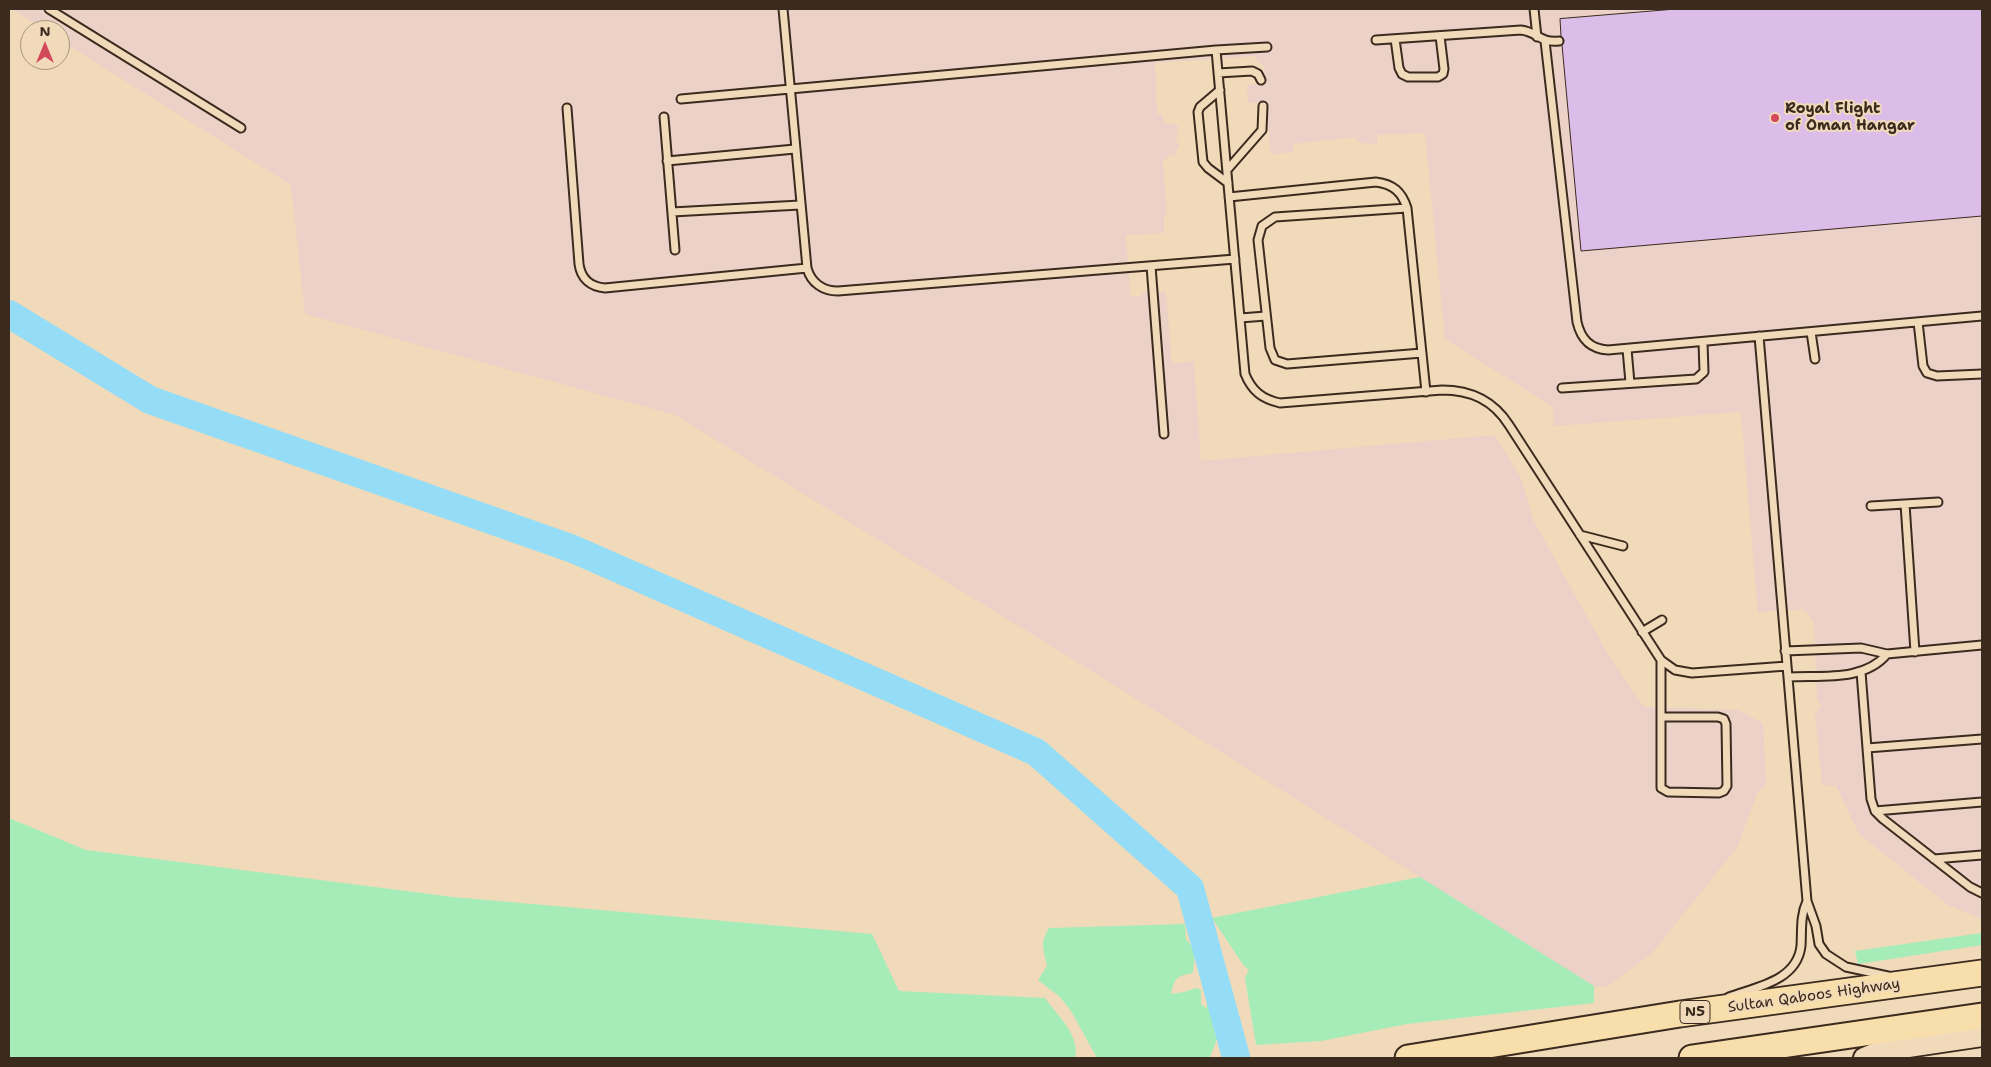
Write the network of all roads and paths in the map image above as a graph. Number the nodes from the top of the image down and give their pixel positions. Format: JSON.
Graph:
{"nodes":[{"id":1,"x":49,"y":9,"type":"edge"},
{"id":2,"x":784,"y":9,"type":"edge"},
{"id":3,"x":1534,"y":9,"type":"edge"},
{"id":4,"x":1440,"y":36,"type":"junction"},
{"id":5,"x":1537,"y":37,"type":"junction"},
{"id":6,"x":1395,"y":39,"type":"junction"},
{"id":7,"x":1376,"y":40,"type":"dead end"},
{"id":8,"x":1545,"y":41,"type":"junction"},
{"id":9,"x":1559,"y":41,"type":"dead end"},
{"id":10,"x":1267,"y":47,"type":"dead end"},
{"id":11,"x":1216,"y":50,"type":"junction"},
{"id":12,"x":1218,"y":73,"type":"junction"},
{"id":13,"x":1261,"y":80,"type":"dead end"},
{"id":14,"x":790,"y":88,"type":"junction"},
{"id":15,"x":1220,"y":90,"type":"junction"},
{"id":16,"x":681,"y":99,"type":"dead end"},
{"id":17,"x":1263,"y":106,"type":"dead end"},
{"id":18,"x":567,"y":108,"type":"dead end"},
{"id":19,"x":664,"y":117,"type":"dead end"},
{"id":20,"x":242,"y":128,"type":"dead end"},
{"id":21,"x":795,"y":149,"type":"junction"},
{"id":22,"x":667,"y":160,"type":"junction"},
{"id":23,"x":1227,"y":170,"type":"junction"},
{"id":24,"x":1228,"y":183,"type":"junction"},
{"id":25,"x":1229,"y":196,"type":"junction"},
{"id":26,"x":800,"y":205,"type":"junction"},
{"id":27,"x":1407,"y":208,"type":"junction"},
{"id":28,"x":672,"y":212,"type":"junction"},
{"id":29,"x":675,"y":250,"type":"dead end"},
{"id":30,"x":1235,"y":259,"type":"junction"},
{"id":31,"x":1151,"y":266,"type":"junction"},
{"id":32,"x":807,"y":268,"type":"junction"},
{"id":33,"x":1266,"y":316,"type":"junction"},
{"id":34,"x":1982,"y":316,"type":"edge"},
{"id":35,"x":1240,"y":318,"type":"junction"},
{"id":36,"x":1918,"y":322,"type":"junction"},
{"id":37,"x":1811,"y":332,"type":"junction"},
{"id":38,"x":1759,"y":336,"type":"junction"},
{"id":39,"x":1704,"y":342,"type":"junction"},
{"id":40,"x":1626,"y":349,"type":"junction"},
{"id":41,"x":1422,"y":353,"type":"junction"},
{"id":42,"x":1815,"y":359,"type":"dead end"},
{"id":43,"x":1982,"y":374,"type":"edge"},
{"id":44,"x":1630,"y":383,"type":"junction"},
{"id":45,"x":1562,"y":388,"type":"dead end"},
{"id":46,"x":1426,"y":392,"type":"junction"},
{"id":47,"x":1164,"y":434,"type":"dead end"},
{"id":48,"x":1938,"y":502,"type":"dead end"},
{"id":49,"x":1905,"y":504,"type":"junction"},
{"id":50,"x":1872,"y":506,"type":"dead end"},
{"id":51,"x":1580,"y":535,"type":"junction"},
{"id":52,"x":1622,"y":546,"type":"dead end"},
{"id":53,"x":1662,"y":620,"type":"dead end"},
{"id":54,"x":1642,"y":632,"type":"junction"},
{"id":55,"x":1982,"y":645,"type":"edge"},
{"id":56,"x":1785,"y":651,"type":"junction"},
{"id":57,"x":1915,"y":652,"type":"junction"},
{"id":58,"x":1886,"y":654,"type":"junction"},
{"id":59,"x":1661,"y":660,"type":"junction"},
{"id":60,"x":1787,"y":666,"type":"junction"},
{"id":61,"x":1861,"y":672,"type":"junction"},
{"id":62,"x":1788,"y":677,"type":"junction"},
{"id":63,"x":1661,"y":717,"type":"junction"},
{"id":64,"x":1982,"y":739,"type":"edge"},
{"id":65,"x":1867,"y":748,"type":"junction"},
{"id":66,"x":1982,"y":802,"type":"edge"},
{"id":67,"x":1875,"y":811,"type":"junction"},
{"id":68,"x":1982,"y":855,"type":"edge"},
{"id":69,"x":1934,"y":859,"type":"junction"},
{"id":70,"x":1982,"y":893,"type":"edge"},
{"id":71,"x":1806,"y":901,"type":"junction"},
{"id":72,"x":1982,"y":973,"type":"edge"},
{"id":73,"x":1921,"y":982,"type":"junction"},
{"id":74,"x":1680,"y":1014,"type":"junction"},
{"id":75,"x":1982,"y":1016,"type":"edge"},
{"id":76,"x":1982,"y":1036,"type":"edge"},
{"id":77,"x":1408,"y":1058,"type":"edge"},
{"id":78,"x":1692,"y":1058,"type":"edge"},
{"id":79,"x":1864,"y":1058,"type":"edge"}],
"edges":[{"from":1,"to":20,"type":"lane"},
{"from":2,"to":14,"type":"lane"},
{"from":3,"to":5,"type":"lane"},
{"from":4,"to":5,"type":"lane"},
{"from":4,"to":6,"type":"lane"},
{"from":4,"to":6,"type":"lane"},
{"from":5,"to":8,"type":"lane"},
{"from":6,"to":7,"type":"lane"},
{"from":8,"to":9,"type":"lane"},
{"from":8,"to":40,"type":"lane"},
{"from":10,"to":11,"type":"lane"},
{"from":11,"to":12,"type":"lane"},
{"from":11,"to":14,"type":"lane"},
{"from":12,"to":13,"type":"lane"},
{"from":12,"to":15,"type":"lane"},
{"from":14,"to":16,"type":"lane"},
{"from":14,"to":21,"type":"lane"},
{"from":15,"to":23,"type":"lane"},
{"from":15,"to":24,"type":"lane"},
{"from":17,"to":23,"type":"lane"},
{"from":18,"to":32,"type":"lane"},
{"from":19,"to":22,"type":"lane"},
{"from":21,"to":22,"type":"lane"},
{"from":21,"to":26,"type":"lane"},
{"from":22,"to":28,"type":"lane"},
{"from":23,"to":24,"type":"lane"},
{"from":24,"to":25,"type":"lane"},
{"from":25,"to":27,"type":"lane"},
{"from":25,"to":30,"type":"lane"},
{"from":26,"to":28,"type":"lane"},
{"from":26,"to":32,"type":"lane"},
{"from":27,"to":33,"type":"lane"},
{"from":27,"to":41,"type":"lane"},
{"from":28,"to":29,"type":"lane"},
{"from":30,"to":31,"type":"lane"},
{"from":30,"to":35,"type":"lane"},
{"from":31,"to":32,"type":"lane"},
{"from":31,"to":47,"type":"lane"},
{"from":33,"to":35,"type":"lane"},
{"from":33,"to":41,"type":"lane"},
{"from":34,"to":36,"type":"lane"},
{"from":35,"to":46,"type":"lane"},
{"from":36,"to":37,"type":"lane"},
{"from":36,"to":43,"type":"lane"},
{"from":37,"to":38,"type":"lane"},
{"from":37,"to":42,"type":"lane"},
{"from":38,"to":39,"type":"lane"},
{"from":38,"to":56,"type":"lane"},
{"from":39,"to":40,"type":"lane"},
{"from":39,"to":44,"type":"lane"},
{"from":40,"to":44,"type":"lane"},
{"from":41,"to":46,"type":"lane"},
{"from":44,"to":45,"type":"lane"},
{"from":46,"to":51,"type":"lane"},
{"from":48,"to":49,"type":"lane"},
{"from":49,"to":50,"type":"lane"},
{"from":49,"to":57,"type":"lane"},
{"from":51,"to":52,"type":"lane"},
{"from":51,"to":54,"type":"lane"},
{"from":53,"to":54,"type":"lane"},
{"from":54,"to":59,"type":"lane"},
{"from":55,"to":57,"type":"lane"},
{"from":56,"to":58,"type":"lane"},
{"from":56,"to":60,"type":"lane"},
{"from":57,"to":58,"type":"lane"},
{"from":58,"to":61,"type":"lane"},
{"from":59,"to":60,"type":"lane"},
{"from":59,"to":63,"type":"lane"},
{"from":60,"to":62,"type":"lane"},
{"from":61,"to":62,"type":"lane"},
{"from":61,"to":65,"type":"lane"},
{"from":62,"to":71,"type":"lane"},
{"from":63,"to":63,"type":"lane"},
{"from":64,"to":65,"type":"lane"},
{"from":65,"to":67,"type":"lane"},
{"from":66,"to":67,"type":"lane"},
{"from":67,"to":69,"type":"lane"},
{"from":68,"to":69,"type":"lane"},
{"from":69,"to":70,"type":"lane"},
{"from":71,"to":73,"type":"lane"},
{"from":71,"to":74,"type":"lane"},
{"from":72,"to":73,"type":"highway","name":"Sultan Qaboos Highway","number":"N5"},
{"from":73,"to":74,"type":"highway","name":"Sultan Qaboos Highway","number":"N5"},
{"from":74,"to":77,"type":"highway","name":"Sultan Qaboos Highway","number":"N5"},
{"from":75,"to":78,"type":"highway"},
{"from":76,"to":79,"type":"main road"}]}
